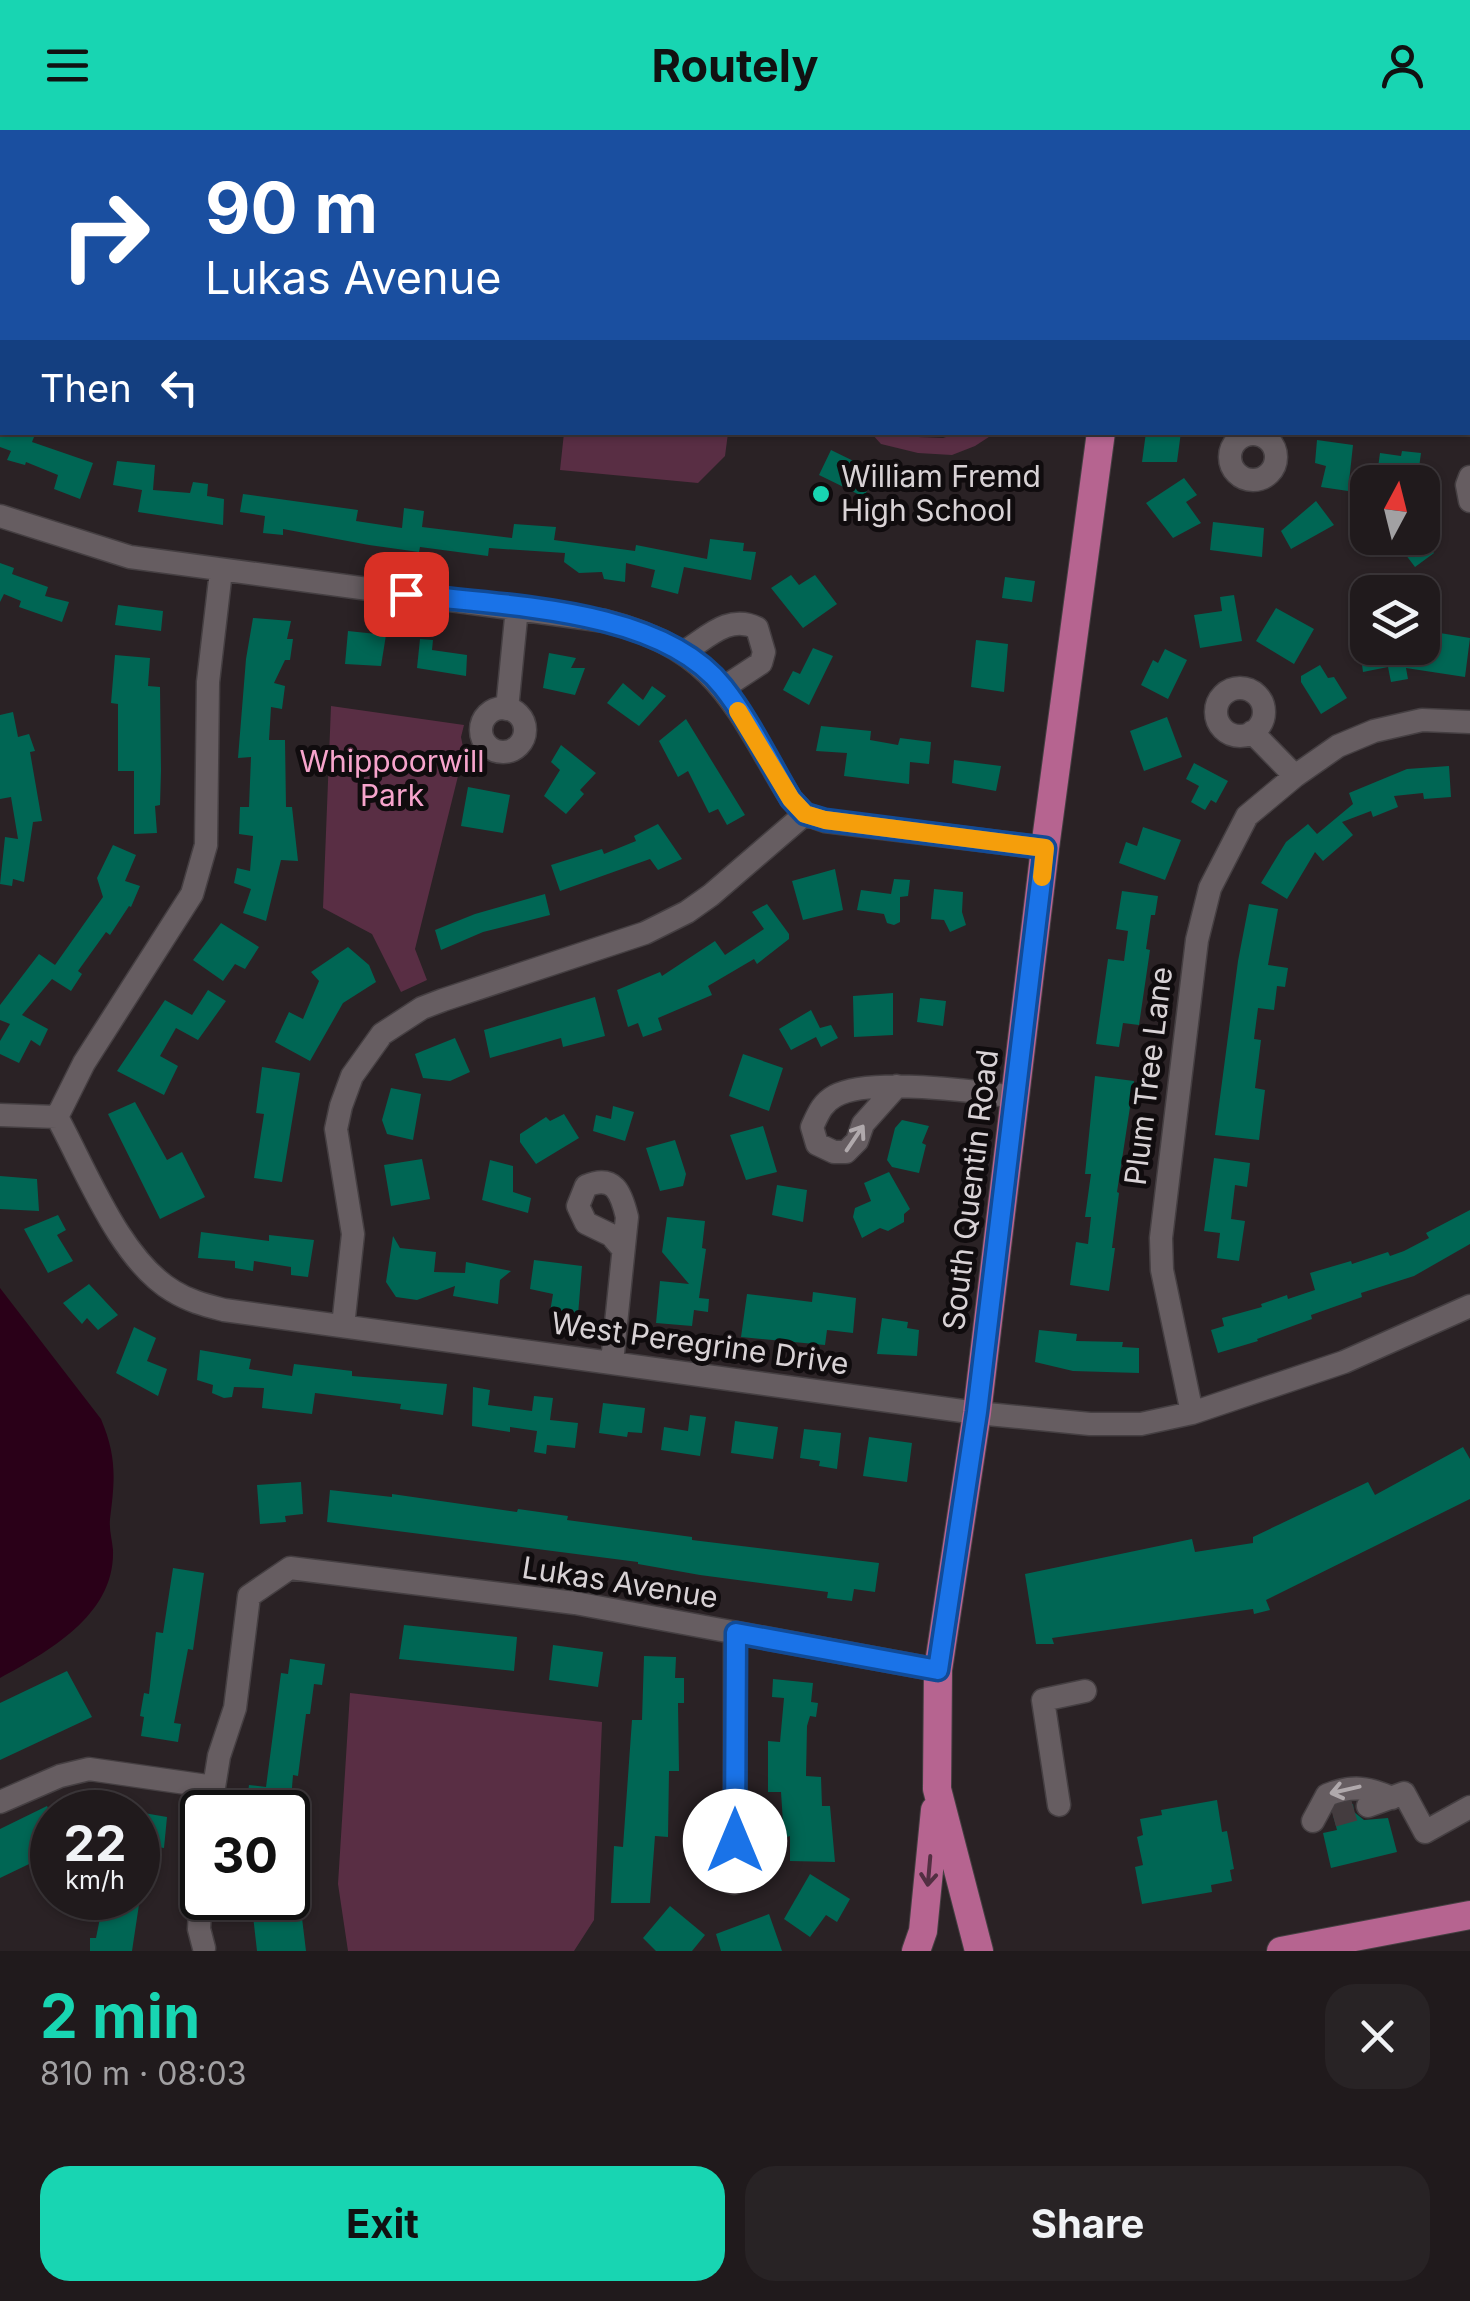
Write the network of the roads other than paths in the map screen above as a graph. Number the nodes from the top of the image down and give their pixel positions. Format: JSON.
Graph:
{"nodes":[{"id":1,"x":1101,"y":435,"type":"edge"},
{"id":2,"x":1470,"y":478,"type":"edge"},
{"id":3,"x":1470,"y":501,"type":"edge"},
{"id":4,"x":0,"y":516,"type":"edge"},
{"id":5,"x":221,"y":571,"type":"junction"},
{"id":6,"x":517,"y":608,"type":"junction"},
{"id":7,"x":684,"y":652,"type":"junction"},
{"id":8,"x":723,"y":688,"type":"junction"},
{"id":9,"x":506,"y":708,"type":"dead end"},
{"id":10,"x":1470,"y":722,"type":"edge"},
{"id":11,"x":1252,"y":732,"type":"dead end"},
{"id":12,"x":1294,"y":776,"type":"junction"},
{"id":13,"x":805,"y":814,"type":"junction"},
{"id":14,"x":1045,"y":848,"type":"junction"},
{"id":15,"x":896,"y":1086,"type":"dead end"},
{"id":16,"x":1014,"y":1097,"type":"junction"},
{"id":17,"x":0,"y":1115,"type":"edge"},
{"id":18,"x":57,"y":1118,"type":"junction"},
{"id":19,"x":623,"y":1249,"type":"dead end"},
{"id":20,"x":1470,"y":1306,"type":"edge"},
{"id":21,"x":342,"y":1326,"type":"junction"},
{"id":22,"x":612,"y":1362,"type":"junction"},
{"id":23,"x":977,"y":1412,"type":"junction"},
{"id":24,"x":1192,"y":1413,"type":"junction"},
{"id":25,"x":736,"y":1633,"type":"junction"},
{"id":26,"x":938,"y":1670,"type":"junction"},
{"id":27,"x":1084,"y":1691,"type":"dead end"},
{"id":28,"x":214,"y":1787,"type":"junction"},
{"id":29,"x":936,"y":1789,"type":"junction"},
{"id":30,"x":214,"y":1790,"type":"edge"},
{"id":31,"x":1398,"y":1795,"type":"junction"},
{"id":32,"x":0,"y":1802,"type":"edge"},
{"id":33,"x":1058,"y":1805,"type":"dead end"},
{"id":34,"x":1368,"y":1806,"type":"tunnel mouth"},
{"id":35,"x":1470,"y":1806,"type":"edge"},
{"id":36,"x":1316,"y":1820,"type":"dead end"},
{"id":37,"x":735,"y":1841,"type":"dead end"},
{"id":38,"x":1470,"y":1915,"type":"edge"},
{"id":39,"x":199,"y":1920,"type":"edge"},
{"id":40,"x":205,"y":1950,"type":"edge"},
{"id":41,"x":916,"y":1951,"type":"edge"},
{"id":42,"x":979,"y":1951,"type":"edge"},
{"id":43,"x":1281,"y":1951,"type":"edge"}],
"edges":[{"from":1,"to":14,"type":"main road","name":"South Quentin Road"},
{"from":2,"to":3,"type":"street"},
{"from":4,"to":5,"type":"street"},
{"from":5,"to":6,"type":"street"},
{"from":5,"to":18,"type":"street"},
{"from":6,"to":7,"type":"street"},
{"from":6,"to":9,"type":"street"},
{"from":7,"to":8,"type":"street"},
{"from":7,"to":8,"type":"street"},
{"from":8,"to":13,"type":"street"},
{"from":10,"to":12,"type":"street","name":"Plum Tree Lane"},
{"from":11,"to":12,"type":"street"},
{"from":12,"to":24,"type":"street","name":"Plum Tree Lane"},
{"from":13,"to":14,"type":"street"},
{"from":13,"to":21,"type":"street"},
{"from":14,"to":16,"type":"main road","name":"South Quentin Road"},
{"from":15,"to":16,"type":"street"},
{"from":16,"to":23,"type":"main road","name":"South Quentin Road"},
{"from":17,"to":18,"type":"street"},
{"from":18,"to":21,"type":"street","name":"West Peregrine Drive"},
{"from":19,"to":22,"type":"street"},
{"from":20,"to":24,"type":"street","name":"West Peregrine Drive"},
{"from":21,"to":22,"type":"street","name":"West Peregrine Drive"},
{"from":22,"to":23,"type":"street","name":"West Peregrine Drive"},
{"from":23,"to":24,"type":"street","name":"West Peregrine Drive"},
{"from":23,"to":26,"type":"main road","name":"South Quentin Road"},
{"from":25,"to":26,"type":"street","name":"Lukas Avenue"},
{"from":25,"to":28,"type":"street","name":"Lukas Avenue"},
{"from":25,"to":37,"type":"street"},
{"from":26,"to":29,"type":"main road","name":"South Quentin Road"},
{"from":27,"to":33,"type":"street"},
{"from":28,"to":30,"type":"street"},
{"from":28,"to":32,"type":"street"},
{"from":29,"to":41,"type":"main road","one_way":true},
{"from":29,"to":42,"type":"main road","name":"South Quentin Road"},
{"from":31,"to":34,"type":"street"},
{"from":31,"to":35,"type":"street"},
{"from":31,"to":36,"type":"street","one_way":true},
{"from":38,"to":43,"type":"main road"},
{"from":39,"to":40,"type":"street"}]}
